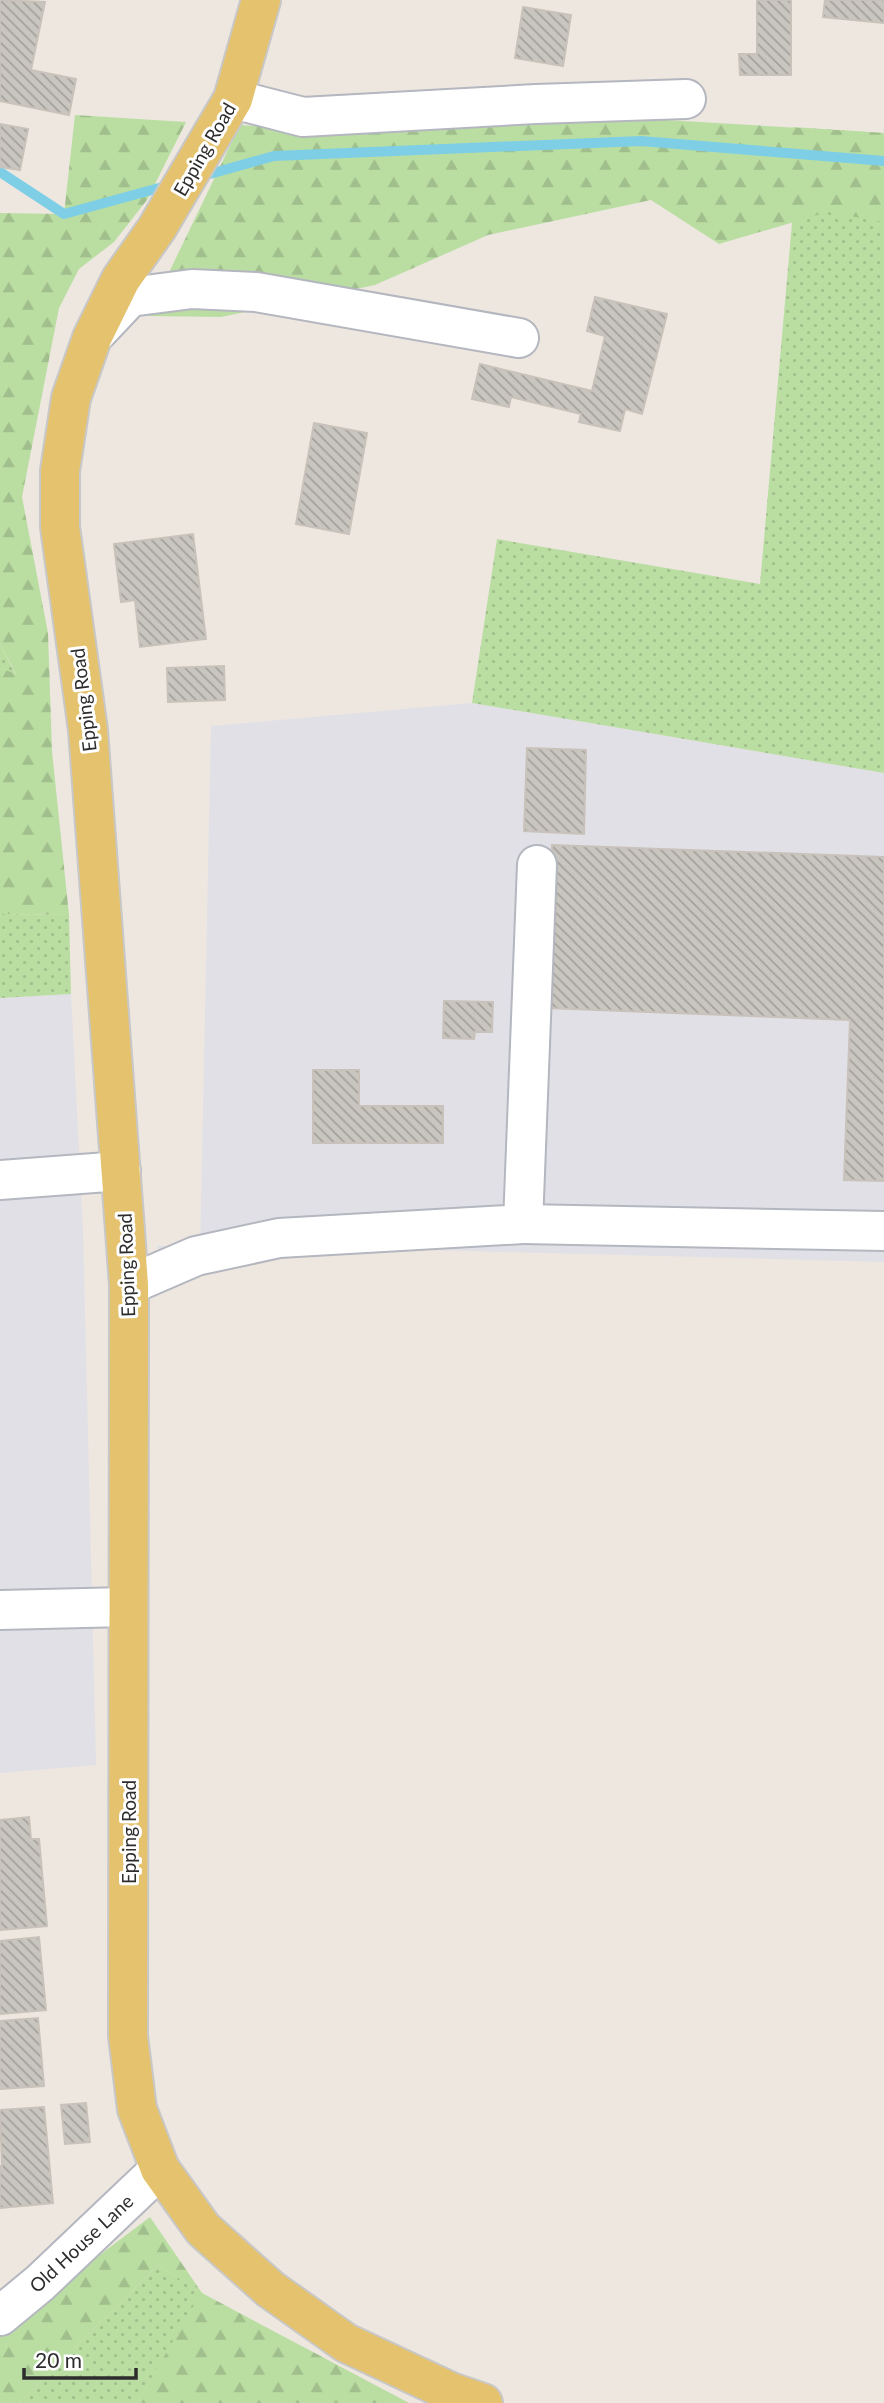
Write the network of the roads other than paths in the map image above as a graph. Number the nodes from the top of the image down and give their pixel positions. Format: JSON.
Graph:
{"nodes":[{"id":1,"x":261,"y":0,"type":"edge"},
{"id":2,"x":233,"y":99,"type":"junction"},
{"id":3,"x":686,"y":99,"type":"dead end"},
{"id":4,"x":92,"y":338,"type":"junction"},
{"id":5,"x":519,"y":338,"type":"dead end"},
{"id":6,"x":537,"y":865,"type":"dead end"},
{"id":7,"x":121,"y":1171,"type":"junction"},
{"id":8,"x":0,"y":1180,"type":"edge"},
{"id":9,"x":523,"y":1224,"type":"junction"},
{"id":10,"x":884,"y":1231,"type":"edge"},
{"id":11,"x":129,"y":1285,"type":"junction"},
{"id":12,"x":127,"y":1607,"type":"junction"},
{"id":13,"x":0,"y":1610,"type":"edge"},
{"id":14,"x":160,"y":2169,"type":"junction"},
{"id":15,"x":0,"y":2316,"type":"edge"},
{"id":16,"x":483,"y":2403,"type":"edge"}],
"edges":[{"from":1,"to":2,"type":"main road","name":"Epping Road"},
{"from":2,"to":3,"type":"street"},
{"from":2,"to":4,"type":"main road","name":"Epping Road"},
{"from":4,"to":5,"type":"street"},
{"from":4,"to":7,"type":"main road","name":"Epping Road"},
{"from":6,"to":9,"type":"street"},
{"from":7,"to":8,"type":"street"},
{"from":7,"to":11,"type":"main road","name":"Epping Road"},
{"from":9,"to":10,"type":"street"},
{"from":9,"to":11,"type":"street"},
{"from":11,"to":12,"type":"main road","name":"Epping Road"},
{"from":12,"to":13,"type":"street"},
{"from":12,"to":14,"type":"main road","name":"Epping Road"},
{"from":14,"to":15,"type":"street","name":"Old House Lane"},
{"from":14,"to":16,"type":"main road","name":"Epping Road"}]}
